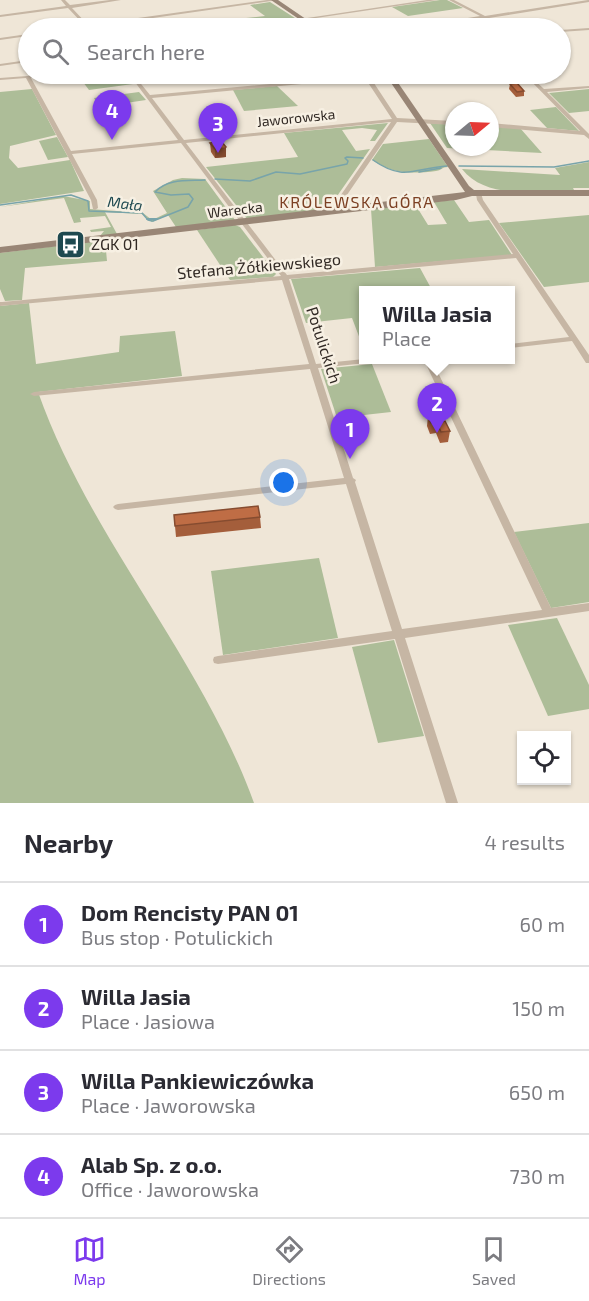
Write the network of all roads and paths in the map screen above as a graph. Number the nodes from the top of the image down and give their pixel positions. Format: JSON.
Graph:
{"nodes":[{"id":1,"x":63,"y":0,"type":"edge"},
{"id":2,"x":119,"y":0,"type":"edge"},
{"id":3,"x":274,"y":0,"type":"edge"},
{"id":4,"x":435,"y":0,"type":"edge"},
{"id":5,"x":451,"y":0,"type":"edge"},
{"id":6,"x":589,"y":1,"type":"edge"},
{"id":7,"x":69,"y":7,"type":"junction"},
{"id":8,"x":0,"y":16,"type":"edge"},
{"id":9,"x":484,"y":17,"type":"junction"},
{"id":10,"x":79,"y":18,"type":"edge"},
{"id":11,"x":154,"y":18,"type":"edge"},
{"id":12,"x":299,"y":18,"type":"edge"},
{"id":13,"x":315,"y":18,"type":"edge"},
{"id":14,"x":478,"y":18,"type":"edge"},
{"id":15,"x":589,"y":29,"type":"edge"},
{"id":16,"x":571,"y":30,"type":"edge"},
{"id":17,"x":18,"y":36,"type":"edge"},
{"id":18,"x":0,"y":39,"type":"edge"},
{"id":19,"x":18,"y":62,"type":"edge"},
{"id":20,"x":0,"y":65,"type":"edge"},
{"id":21,"x":18,"y":78,"type":"edge"},
{"id":22,"x":0,"y":79,"type":"edge"},
{"id":23,"x":32,"y":84,"type":"edge"},
{"id":24,"x":139,"y":84,"type":"edge"},
{"id":25,"x":291,"y":84,"type":"edge"},
{"id":26,"x":371,"y":84,"type":"edge"},
{"id":27,"x":395,"y":84,"type":"edge"},
{"id":28,"x":536,"y":84,"type":"edge"},
{"id":29,"x":589,"y":87,"type":"edge"},
{"id":30,"x":543,"y":91,"type":"junction"},
{"id":31,"x":150,"y":97,"type":"junction"},
{"id":32,"x":394,"y":120,"type":"junction"},
{"id":33,"x":423,"y":122,"type":"junction"},
{"id":34,"x":445,"y":123,"type":"edge"},
{"id":35,"x":499,"y":126,"type":"edge"},
{"id":36,"x":588,"y":136,"type":"edge"},
{"id":37,"x":182,"y":142,"type":"junction"},
{"id":38,"x":69,"y":153,"type":"junction"},
{"id":39,"x":478,"y":191,"type":"junction"},
{"id":40,"x":589,"y":193,"type":"edge"},
{"id":41,"x":95,"y":208,"type":"dead end"},
{"id":42,"x":335,"y":212,"type":"junction"},
{"id":43,"x":242,"y":222,"type":"junction"},
{"id":44,"x":0,"y":250,"type":"edge"},
{"id":45,"x":518,"y":256,"type":"junction"},
{"id":46,"x":285,"y":277,"type":"junction"},
{"id":47,"x":2,"y":304,"type":"dead end"},
{"id":48,"x":573,"y":339,"type":"junction"},
{"id":49,"x":515,"y":345,"type":"edge"},
{"id":50,"x":589,"y":361,"type":"edge"},
{"id":51,"x":359,"y":362,"type":"edge"},
{"id":52,"x":430,"y":364,"type":"edge"},
{"id":53,"x":313,"y":366,"type":"junction"},
{"id":54,"x":34,"y":394,"type":"dead end"},
{"id":55,"x":351,"y":480,"type":"junction"},
{"id":56,"x":118,"y":507,"type":"dead end"},
{"id":57,"x":589,"y":607,"type":"edge"},
{"id":58,"x":548,"y":612,"type":"junction"},
{"id":59,"x":400,"y":635,"type":"junction"},
{"id":60,"x":218,"y":660,"type":"dead end"},
{"id":61,"x":452,"y":803,"type":"edge"}],
"edges":[{"from":1,"to":7,"type":"street"},
{"from":2,"to":7,"type":"street"},
{"from":3,"to":11,"type":"street"},
{"from":3,"to":12,"type":"street"},
{"from":4,"to":13,"type":"street"},
{"from":5,"to":9,"type":"street"},
{"from":6,"to":9,"type":"street"},
{"from":7,"to":8,"type":"street"},
{"from":7,"to":10,"type":"street"},
{"from":9,"to":14,"type":"street"},
{"from":15,"to":16,"type":"street"},
{"from":17,"to":18,"type":"street"},
{"from":19,"to":20,"type":"street"},
{"from":21,"to":22,"type":"street"},
{"from":23,"to":38,"type":"street"},
{"from":24,"to":31,"type":"street","name":"Potulickich"},
{"from":25,"to":31,"type":"street"},
{"from":26,"to":32,"type":"street"},
{"from":27,"to":33,"type":"street"},
{"from":28,"to":30,"type":"street"},
{"from":29,"to":30,"type":"street"},
{"from":30,"to":36,"type":"street"},
{"from":31,"to":37,"type":"street","name":"Potulickich"},
{"from":32,"to":33,"type":"street","name":"Jaworowska"},
{"from":32,"to":37,"type":"street","name":"Jaworowska"},
{"from":32,"to":42,"type":"street"},
{"from":33,"to":34,"type":"street","name":"Jaworowska"},
{"from":33,"to":39,"type":"street"},
{"from":35,"to":36,"type":"street"},
{"from":37,"to":38,"type":"street","name":"Jaworowska"},
{"from":37,"to":43,"type":"street","name":"Potulickich"},
{"from":38,"to":41,"type":"street"},
{"from":39,"to":40,"type":"street","name":"Warecka"},
{"from":39,"to":42,"type":"street","name":"Warecka"},
{"from":39,"to":45,"type":"street"},
{"from":42,"to":43,"type":"street","name":"Warecka"},
{"from":43,"to":44,"type":"street","name":"Warecka"},
{"from":43,"to":46,"type":"street","name":"Potulickich"},
{"from":45,"to":46,"type":"street","name":"Stefana Żółkiewskiego"},
{"from":45,"to":48,"type":"street"},
{"from":46,"to":47,"type":"street","name":"Stefana Żółkiewskiego"},
{"from":46,"to":53,"type":"street","name":"Potulickich"},
{"from":48,"to":49,"type":"street"},
{"from":48,"to":50,"type":"street"},
{"from":51,"to":53,"type":"street"},
{"from":52,"to":58,"type":"street"},
{"from":53,"to":54,"type":"street"},
{"from":53,"to":55,"type":"street","name":"Potulickich"},
{"from":55,"to":56,"type":"street"},
{"from":55,"to":59,"type":"street","name":"Potulickich"},
{"from":57,"to":58,"type":"street"},
{"from":58,"to":59,"type":"street"},
{"from":59,"to":60,"type":"street"},
{"from":59,"to":61,"type":"street","name":"Potulickich"}]}
